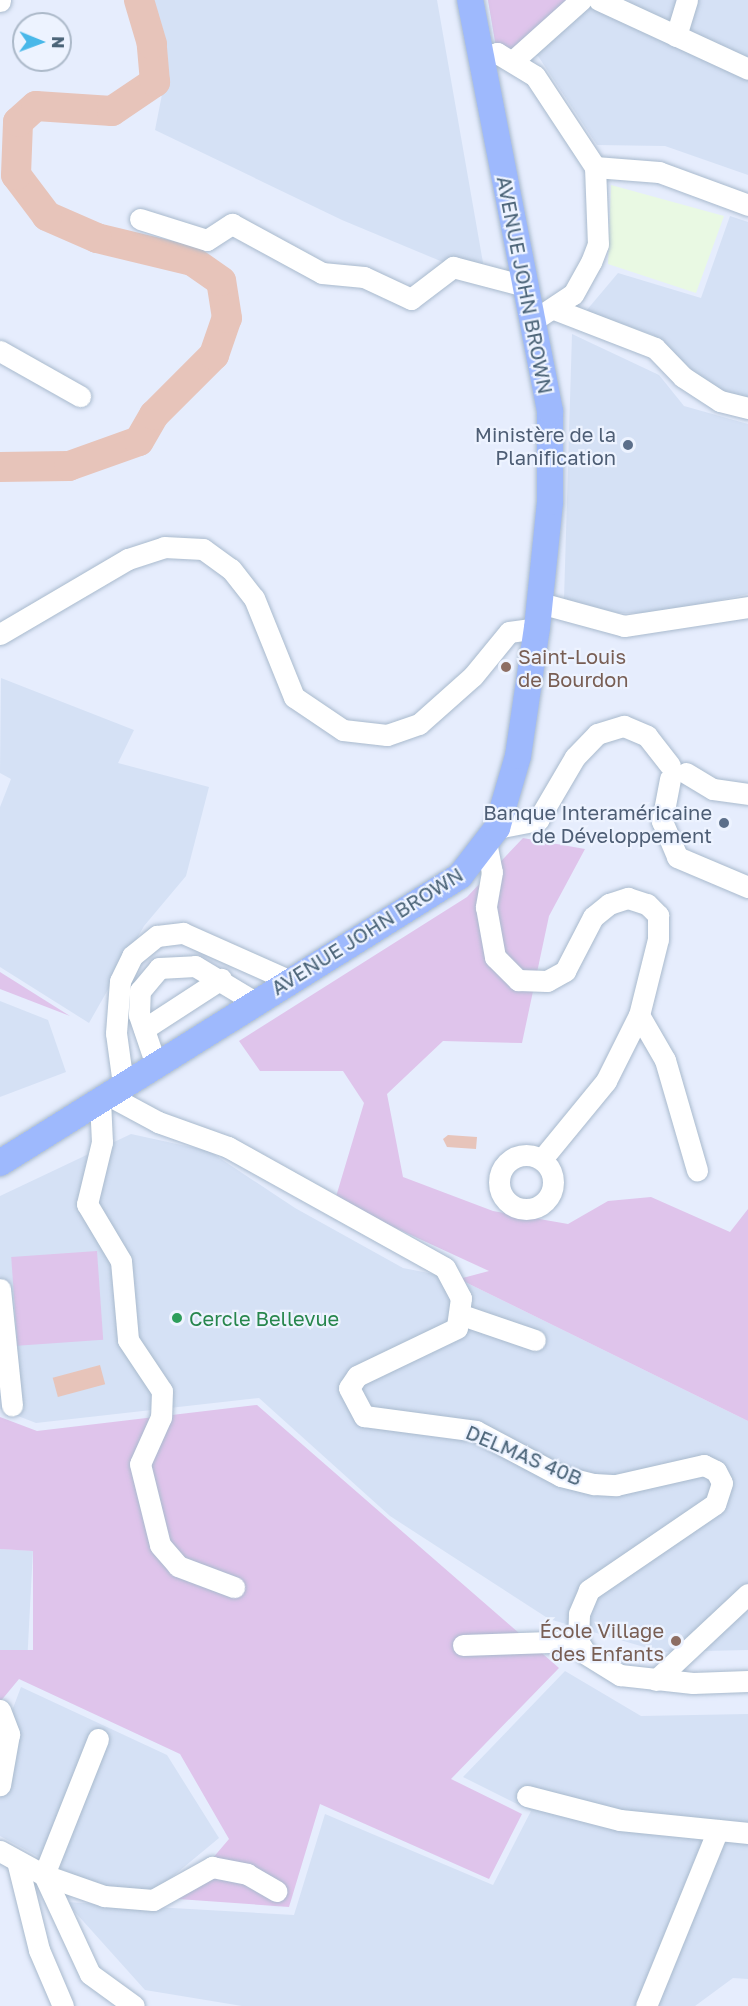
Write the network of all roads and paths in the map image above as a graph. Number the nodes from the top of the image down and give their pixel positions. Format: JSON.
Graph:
{"nodes":[{"id":1,"x":470,"y":0,"type":"edge"},
{"id":2,"x":581,"y":0,"type":"edge"},
{"id":3,"x":599,"y":0,"type":"edge"},
{"id":4,"x":687,"y":0,"type":"edge"},
{"id":5,"x":676,"y":36,"type":"junction"},
{"id":6,"x":481,"y":58,"type":"junction"},
{"id":7,"x":515,"y":59,"type":"junction"},
{"id":8,"x":748,"y":69,"type":"edge"},
{"id":9,"x":595,"y":167,"type":"junction"},
{"id":10,"x":748,"y":205,"type":"edge"},
{"id":11,"x":140,"y":219,"type":"dead end"},
{"id":12,"x":525,"y":286,"type":"junction"},
{"id":13,"x":554,"y":309,"type":"junction"},
{"id":14,"x":531,"y":322,"type":"junction"},
{"id":15,"x":0,"y":351,"type":"edge"},
{"id":16,"x":80,"y":396,"type":"dead end"},
{"id":17,"x":748,"y":408,"type":"edge"},
{"id":18,"x":748,"y":607,"type":"edge"},
{"id":19,"x":538,"y":616,"type":"junction"},
{"id":20,"x":0,"y":634,"type":"edge"},
{"id":21,"x":676,"y":772,"type":"junction"},
{"id":22,"x":748,"y":794,"type":"edge"},
{"id":23,"x":492,"y":838,"type":"junction"},
{"id":24,"x":748,"y":887,"type":"edge"},
{"id":25,"x":221,"y":979,"type":"junction"},
{"id":26,"x":291,"y":981,"type":"junction"},
{"id":27,"x":255,"y":1002,"type":"junction"},
{"id":28,"x":639,"y":1015,"type":"junction"},
{"id":29,"x":144,"y":1029,"type":"junction"},
{"id":30,"x":156,"y":1062,"type":"junction"},
{"id":31,"x":110,"y":1093,"type":"junction"},
{"id":32,"x":542,"y":1159,"type":"dead end"},
{"id":33,"x":0,"y":1163,"type":"edge"},
{"id":34,"x":697,"y":1170,"type":"dead end"},
{"id":35,"x":0,"y":1289,"type":"edge"},
{"id":36,"x":462,"y":1315,"type":"junction"},
{"id":37,"x":535,"y":1340,"type":"dead end"},
{"id":38,"x":12,"y":1406,"type":"dead end"},
{"id":39,"x":234,"y":1587,"type":"dead end"},
{"id":40,"x":748,"y":1594,"type":"edge"},
{"id":41,"x":578,"y":1641,"type":"junction"},
{"id":42,"x":463,"y":1646,"type":"dead end"},
{"id":43,"x":656,"y":1680,"type":"junction"},
{"id":44,"x":748,"y":1681,"type":"edge"},
{"id":45,"x":0,"y":1710,"type":"edge"},
{"id":46,"x":98,"y":1738,"type":"dead end"},
{"id":47,"x":0,"y":1785,"type":"edge"},
{"id":48,"x":527,"y":1796,"type":"dead end"},
{"id":49,"x":718,"y":1830,"type":"junction"},
{"id":50,"x":748,"y":1833,"type":"edge"},
{"id":51,"x":8,"y":1856,"type":"edge"},
{"id":52,"x":44,"y":1875,"type":"junction"},
{"id":53,"x":278,"y":1891,"type":"dead end"},
{"id":54,"x":63,"y":2006,"type":"edge"},
{"id":55,"x":134,"y":2006,"type":"edge"},
{"id":56,"x":646,"y":2006,"type":"edge"}],
"edges":[{"from":1,"to":6,"type":"main road","name":"AVENUE JOHN BROWN"},
{"from":2,"to":7,"type":"street"},
{"from":3,"to":5,"type":"street"},
{"from":4,"to":5,"type":"street"},
{"from":5,"to":8,"type":"street"},
{"from":6,"to":7,"type":"street"},
{"from":6,"to":12,"type":"main road","name":"AVENUE JOHN BROWN"},
{"from":7,"to":9,"type":"street"},
{"from":9,"to":10,"type":"street"},
{"from":9,"to":13,"type":"street"},
{"from":11,"to":12,"type":"street"},
{"from":12,"to":14,"type":"main road","name":"AVENUE JOHN BROWN"},
{"from":13,"to":14,"type":"street"},
{"from":13,"to":17,"type":"street"},
{"from":14,"to":19,"type":"main road","name":"AVENUE JOHN BROWN"},
{"from":15,"to":16,"type":"street"},
{"from":18,"to":19,"type":"street"},
{"from":19,"to":20,"type":"street"},
{"from":19,"to":23,"type":"main road","name":"AVENUE JOHN BROWN"},
{"from":21,"to":22,"type":"street"},
{"from":21,"to":23,"type":"street"},
{"from":21,"to":24,"type":"street"},
{"from":23,"to":26,"type":"main road","name":"AVENUE JOHN BROWN"},
{"from":23,"to":28,"type":"street"},
{"from":25,"to":27,"type":"street"},
{"from":25,"to":29,"type":"street"},
{"from":25,"to":29,"type":"street"},
{"from":26,"to":27,"type":"main road","name":"AVENUE JOHN BROWN"},
{"from":26,"to":31,"type":"street"},
{"from":27,"to":30,"type":"main road","name":"AVENUE JOHN BROWN"},
{"from":28,"to":32,"type":"street"},
{"from":28,"to":34,"type":"street"},
{"from":29,"to":30,"type":"street"},
{"from":30,"to":31,"type":"main road","name":"AVENUE JOHN BROWN"},
{"from":31,"to":33,"type":"main road","name":"AVENUE JOHN BROWN"},
{"from":31,"to":36,"type":"street"},
{"from":31,"to":39,"type":"street"},
{"from":35,"to":38,"type":"street"},
{"from":36,"to":37,"type":"street"},
{"from":36,"to":41,"type":"street","name":"DELMAS 40B"},
{"from":40,"to":43,"type":"street"},
{"from":41,"to":42,"type":"street"},
{"from":41,"to":43,"type":"street"},
{"from":43,"to":44,"type":"street"},
{"from":45,"to":47,"type":"street"},
{"from":46,"to":52,"type":"street"},
{"from":48,"to":49,"type":"street"},
{"from":49,"to":50,"type":"street"},
{"from":49,"to":56,"type":"street"},
{"from":51,"to":52,"type":"street"},
{"from":51,"to":54,"type":"street"},
{"from":52,"to":53,"type":"street"},
{"from":52,"to":55,"type":"street"}]}
